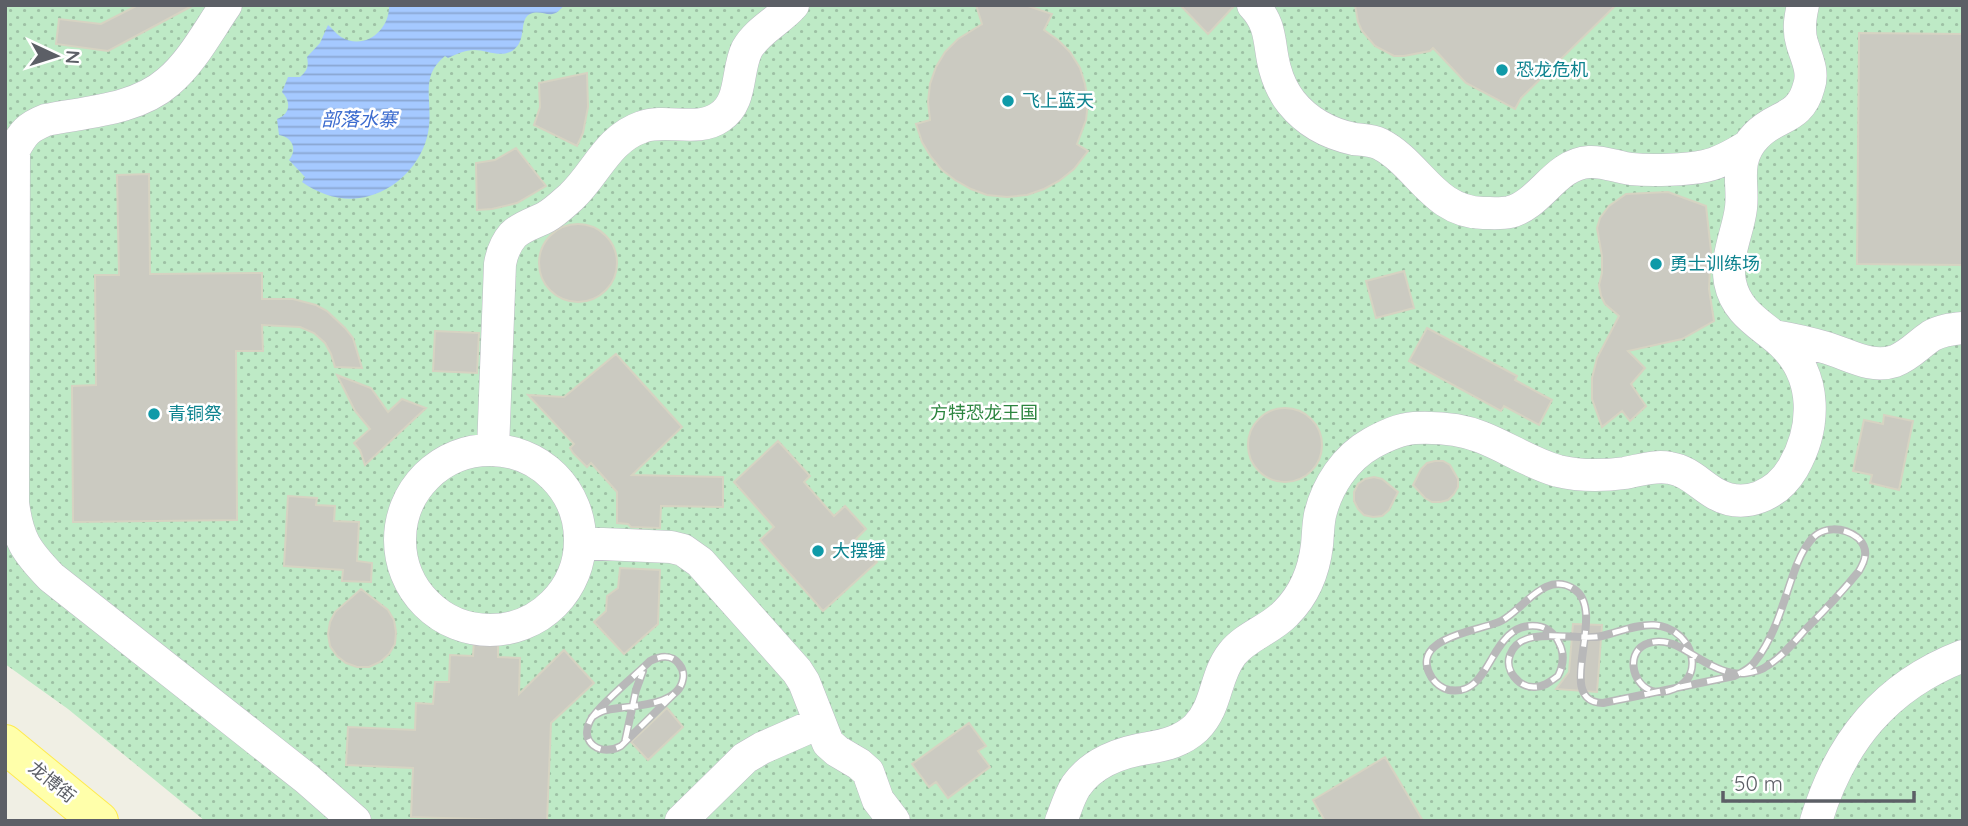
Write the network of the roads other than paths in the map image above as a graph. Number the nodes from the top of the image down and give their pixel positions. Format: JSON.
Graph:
{"nodes":[{"id":1,"x":226,"y":5,"type":"edge"},
{"id":2,"x":793,"y":5,"type":"edge"},
{"id":3,"x":1253,"y":5,"type":"edge"},
{"id":4,"x":1803,"y":5,"type":"edge"},
{"id":5,"x":1748,"y":145,"type":"junction"},
{"id":6,"x":1692,"y":167,"type":"junction"},
{"id":7,"x":1741,"y":212,"type":"junction"},
{"id":8,"x":1963,"y":328,"type":"edge"},
{"id":9,"x":1774,"y":336,"type":"junction"},
{"id":10,"x":493,"y":449,"type":"junction"},
{"id":11,"x":580,"y":543,"type":"junction"},
{"id":12,"x":1963,"y":656,"type":"edge"},
{"id":13,"x":819,"y":723,"type":"junction"},
{"id":14,"x":5,"y":744,"type":"edge"},
{"id":15,"x":99,"y":821,"type":"edge"},
{"id":16,"x":355,"y":821,"type":"edge"},
{"id":17,"x":681,"y":821,"type":"edge"},
{"id":18,"x":894,"y":821,"type":"edge"},
{"id":19,"x":1061,"y":821,"type":"edge"},
{"id":20,"x":1816,"y":821,"type":"edge"}],
"edges":[{"from":1,"to":16,"type":"lane"},
{"from":2,"to":10,"type":"lane"},
{"from":3,"to":6,"type":"lane"},
{"from":4,"to":5,"type":"lane"},
{"from":5,"to":6,"type":"lane"},
{"from":5,"to":7,"type":"lane"},
{"from":6,"to":7,"type":"lane"},
{"from":7,"to":9,"type":"lane"},
{"from":8,"to":9,"type":"lane"},
{"from":9,"to":19,"type":"lane"},
{"from":10,"to":11,"type":"lane"},
{"from":10,"to":11,"type":"lane"},
{"from":11,"to":13,"type":"lane"},
{"from":12,"to":20,"type":"lane"},
{"from":13,"to":17,"type":"lane"},
{"from":13,"to":18,"type":"lane"},
{"from":14,"to":15,"type":"main road","name":"龙博街"}]}
